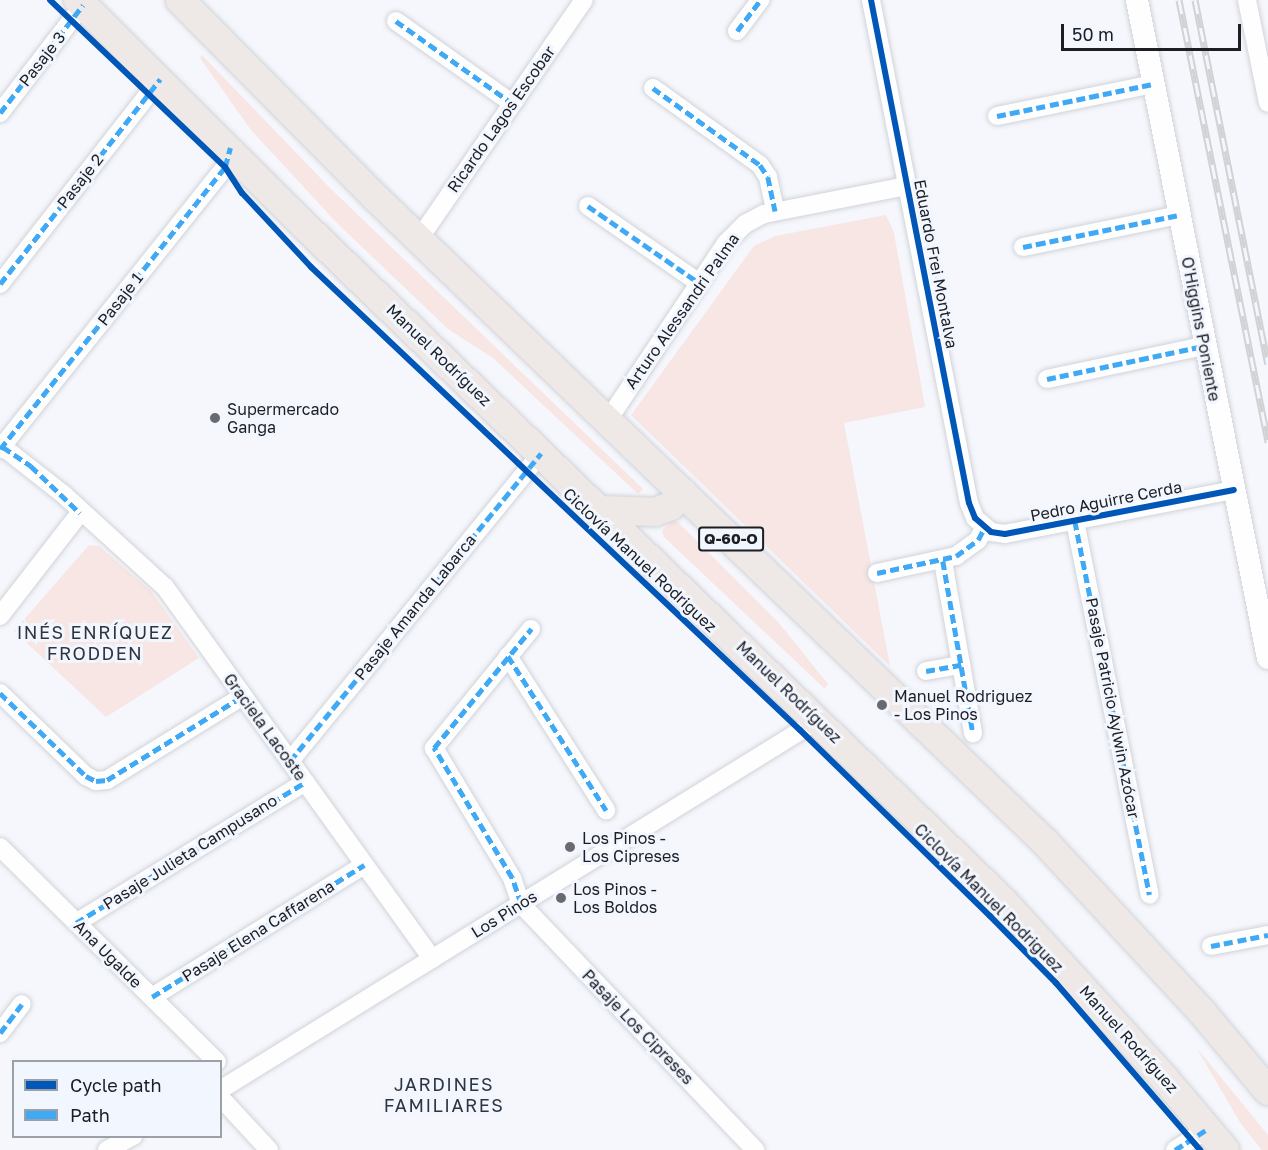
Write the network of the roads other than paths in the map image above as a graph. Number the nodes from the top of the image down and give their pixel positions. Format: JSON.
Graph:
{"nodes":[{"id":1,"x":180,"y":0,"type":"edge"},
{"id":2,"x":584,"y":0,"type":"edge"},
{"id":3,"x":760,"y":0,"type":"edge"},
{"id":4,"x":871,"y":0,"type":"edge"},
{"id":5,"x":1137,"y":0,"type":"edge"},
{"id":6,"x":1247,"y":0,"type":"edge"},
{"id":7,"x":81,"y":3,"type":"edge"},
{"id":8,"x":396,"y":21,"type":"dead end"},
{"id":9,"x":737,"y":31,"type":"dead end"},
{"id":10,"x":160,"y":80,"type":"junction"},
{"id":11,"x":1153,"y":84,"type":"junction"},
{"id":12,"x":653,"y":88,"type":"dead end"},
{"id":13,"x":1268,"y":103,"type":"edge"},
{"id":14,"x":512,"y":104,"type":"junction"},
{"id":15,"x":0,"y":112,"type":"edge"},
{"id":16,"x":997,"y":116,"type":"dead end"},
{"id":17,"x":230,"y":148,"type":"junction"},
{"id":18,"x":907,"y":186,"type":"junction"},
{"id":19,"x":588,"y":206,"type":"dead end"},
{"id":20,"x":775,"y":212,"type":"junction"},
{"id":21,"x":1179,"y":215,"type":"junction"},
{"id":22,"x":419,"y":239,"type":"junction"},
{"id":23,"x":1023,"y":247,"type":"dead end"},
{"id":24,"x":699,"y":283,"type":"junction"},
{"id":25,"x":0,"y":284,"type":"edge"},
{"id":26,"x":1204,"y":346,"type":"junction"},
{"id":27,"x":1047,"y":379,"type":"dead end"},
{"id":28,"x":608,"y":420,"type":"junction"},
{"id":29,"x":2,"y":448,"type":"edge"},
{"id":30,"x":541,"y":453,"type":"junction"},
{"id":31,"x":1234,"y":490,"type":"junction"},
{"id":32,"x":683,"y":492,"type":"junction"},
{"id":33,"x":600,"y":510,"type":"junction"},
{"id":34,"x":80,"y":513,"type":"junction"},
{"id":35,"x":1075,"y":521,"type":"junction"},
{"id":36,"x":984,"y":528,"type":"junction"},
{"id":37,"x":943,"y":561,"type":"junction"},
{"id":38,"x":877,"y":573,"type":"dead end"},
{"id":39,"x":0,"y":616,"type":"edge"},
{"id":40,"x":531,"y":628,"type":"dead end"},
{"id":41,"x":508,"y":656,"type":"junction"},
{"id":42,"x":1268,"y":658,"type":"edge"},
{"id":43,"x":961,"y":665,"type":"junction"},
{"id":44,"x":926,"y":671,"type":"dead end"},
{"id":45,"x":0,"y":693,"type":"edge"},
{"id":46,"x":243,"y":696,"type":"junction"},
{"id":47,"x":818,"y":720,"type":"junction"},
{"id":48,"x":973,"y":733,"type":"dead end"},
{"id":49,"x":290,"y":761,"type":"junction"},
{"id":50,"x":305,"y":782,"type":"junction"},
{"id":51,"x":606,"y":810,"type":"dead end"},
{"id":52,"x":0,"y":847,"type":"edge"},
{"id":53,"x":364,"y":865,"type":"junction"},
{"id":54,"x":1150,"y":895,"type":"dead end"},
{"id":55,"x":521,"y":904,"type":"junction"},
{"id":56,"x":76,"y":923,"type":"junction"},
{"id":57,"x":1268,"y":935,"type":"edge"},
{"id":58,"x":1211,"y":946,"type":"dead end"},
{"id":59,"x":432,"y":959,"type":"junction"},
{"id":60,"x":152,"y":998,"type":"junction"},
{"id":61,"x":22,"y":1005,"type":"dead end"},
{"id":62,"x":0,"y":1033,"type":"edge"},
{"id":63,"x":215,"y":1060,"type":"edge"},
{"id":64,"x":222,"y":1071,"type":"edge"},
{"id":65,"x":227,"y":1085,"type":"edge"},
{"id":66,"x":1268,"y":1091,"type":"edge"},
{"id":67,"x":222,"y":1099,"type":"edge"},
{"id":68,"x":131,"y":1138,"type":"edge"},
{"id":69,"x":1216,"y":1139,"type":"edge"},
{"id":70,"x":107,"y":1150,"type":"edge"},
{"id":71,"x":269,"y":1150,"type":"edge"},
{"id":72,"x":755,"y":1150,"type":"edge"},
{"id":73,"x":1175,"y":1150,"type":"edge"}],
"edges":[{"from":1,"to":22,"type":"main road","number":"Q-60-O"},
{"from":2,"to":14,"type":"street","name":"Ricardo Lagos Escobar"},
{"from":3,"to":9,"type":"street"},
{"from":4,"to":18,"type":"street","name":"Eduardo Frei Montalva"},
{"from":5,"to":11,"type":"street","name":"O'Higgins Poniente"},
{"from":6,"to":13,"type":"street"},
{"from":7,"to":10,"type":"main road","name":"Manuel Rodríguez"},
{"from":7,"to":15,"type":"street","name":"Pasaje 3"},
{"from":8,"to":14,"type":"street"},
{"from":10,"to":17,"type":"main road","name":"Manuel Rodríguez"},
{"from":10,"to":25,"type":"street","name":"Pasaje 2"},
{"from":11,"to":16,"type":"street"},
{"from":11,"to":21,"type":"street","name":"O'Higgins Poniente"},
{"from":12,"to":20,"type":"street"},
{"from":14,"to":22,"type":"street","name":"Ricardo Lagos Escobar"},
{"from":17,"to":29,"type":"street","name":"Pasaje 1"},
{"from":17,"to":30,"type":"main road","name":"Manuel Rodríguez"},
{"from":18,"to":20,"type":"street","name":"Arturo Alessandri Palma"},
{"from":18,"to":36,"type":"street","name":"Eduardo Frei Montalva"},
{"from":19,"to":24,"type":"street"},
{"from":20,"to":24,"type":"street","name":"Arturo Alessandri Palma"},
{"from":21,"to":23,"type":"street"},
{"from":21,"to":26,"type":"street","name":"O'Higgins Poniente"},
{"from":22,"to":28,"type":"main road","number":"Q-60-O"},
{"from":24,"to":28,"type":"street","name":"Arturo Alessandri Palma"},
{"from":26,"to":27,"type":"street"},
{"from":26,"to":31,"type":"street","name":"O'Higgins Poniente"},
{"from":28,"to":32,"type":"main road","number":"Q-60-O"},
{"from":29,"to":34,"type":"street","name":"Graciela Lacoste"},
{"from":30,"to":33,"type":"main road","name":"Manuel Rodríguez"},
{"from":30,"to":49,"type":"street","name":"Pasaje Amanda Labarca"},
{"from":31,"to":35,"type":"street","name":"Pedro Aguirre Cerda"},
{"from":31,"to":42,"type":"street","name":"O'Higgins Poniente"},
{"from":32,"to":33,"type":"main road"},
{"from":32,"to":66,"type":"main road","number":"Q-60-O"},
{"from":33,"to":47,"type":"main road","name":"Manuel Rodríguez"},
{"from":34,"to":39,"type":"street"},
{"from":34,"to":46,"type":"street","name":"Graciela Lacoste"},
{"from":35,"to":36,"type":"street","name":"Pedro Aguirre Cerda"},
{"from":35,"to":54,"type":"street","name":"Pasaje Patricio Aylwin Azócar"},
{"from":36,"to":37,"type":"street"},
{"from":37,"to":38,"type":"street"},
{"from":37,"to":43,"type":"street"},
{"from":40,"to":41,"type":"street"},
{"from":41,"to":51,"type":"street"},
{"from":41,"to":55,"type":"street"},
{"from":43,"to":44,"type":"street"},
{"from":43,"to":48,"type":"street"},
{"from":45,"to":46,"type":"street"},
{"from":46,"to":49,"type":"street","name":"Graciela Lacoste"},
{"from":47,"to":55,"type":"street","name":"Los Pinos"},
{"from":47,"to":69,"type":"main road","name":"Manuel Rodríguez"},
{"from":49,"to":50,"type":"street","name":"Graciela Lacoste"},
{"from":50,"to":53,"type":"street","name":"Graciela Lacoste"},
{"from":50,"to":56,"type":"street","name":"Pasaje Julieta Campusano"},
{"from":52,"to":56,"type":"street","name":"Ana Ugalde"},
{"from":53,"to":59,"type":"street","name":"Graciela Lacoste"},
{"from":53,"to":60,"type":"street","name":"Pasaje Elena Caffarena"},
{"from":55,"to":59,"type":"street","name":"Los Pinos"},
{"from":55,"to":72,"type":"street","name":"Pasaje Los Cipreses"},
{"from":56,"to":60,"type":"street","name":"Ana Ugalde"},
{"from":57,"to":58,"type":"street"},
{"from":59,"to":65,"type":"street","name":"Los Pinos"},
{"from":60,"to":63,"type":"street","name":"Ana Ugalde"},
{"from":61,"to":62,"type":"street"},
{"from":64,"to":65,"type":"street"},
{"from":67,"to":71,"type":"street"},
{"from":68,"to":70,"type":"street"},
{"from":69,"to":73,"type":"street"}]}
